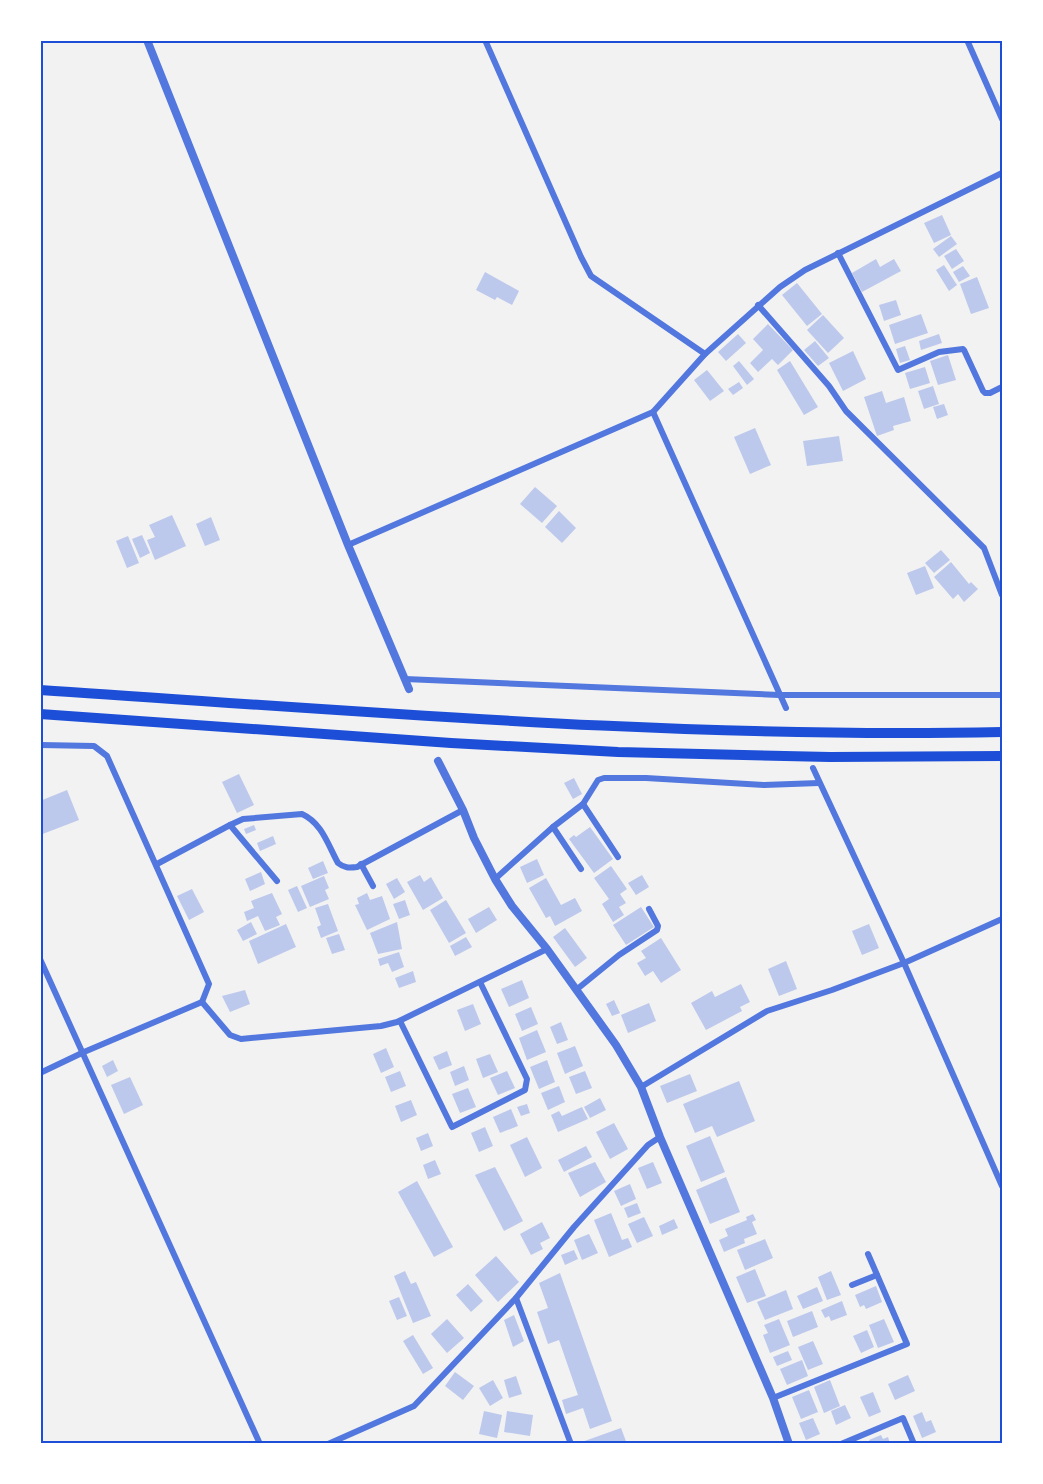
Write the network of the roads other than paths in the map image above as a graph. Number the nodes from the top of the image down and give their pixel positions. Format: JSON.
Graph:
{"nodes":[{"id":1,"x":147,"y":40,"type":"edge"},
{"id":2,"x":484,"y":40,"type":"edge"},
{"id":3,"x":967,"y":40,"type":"edge"},
{"id":4,"x":1002,"y":119,"type":"edge"},
{"id":5,"x":1002,"y":173,"type":"edge"},
{"id":6,"x":838,"y":253,"type":"junction"},
{"id":7,"x":758,"y":305,"type":"junction"},
{"id":8,"x":705,"y":354,"type":"junction"},
{"id":9,"x":1002,"y":387,"type":"edge"},
{"id":10,"x":653,"y":412,"type":"junction"},
{"id":11,"x":348,"y":545,"type":"junction"},
{"id":12,"x":1002,"y":596,"type":"edge"},
{"id":13,"x":405,"y":679,"type":"junction"},
{"id":14,"x":410,"y":689,"type":"dead end"},
{"id":15,"x":40,"y":690,"type":"edge"},
{"id":16,"x":779,"y":695,"type":"junction"},
{"id":17,"x":1002,"y":695,"type":"edge"},
{"id":18,"x":786,"y":708,"type":"dead end"},
{"id":19,"x":40,"y":714,"type":"edge"},
{"id":20,"x":1002,"y":732,"type":"edge"},
{"id":21,"x":40,"y":745,"type":"edge"},
{"id":22,"x":1002,"y":756,"type":"edge"},
{"id":23,"x":438,"y":761,"type":"dead end"},
{"id":24,"x":813,"y":768,"type":"dead end"},
{"id":25,"x":819,"y":783,"type":"junction"},
{"id":26,"x":584,"y":804,"type":"junction"},
{"id":27,"x":463,"y":810,"type":"junction"},
{"id":28,"x":230,"y":825,"type":"junction"},
{"id":29,"x":553,"y":827,"type":"junction"},
{"id":30,"x":618,"y":857,"type":"dead end"},
{"id":31,"x":157,"y":864,"type":"junction"},
{"id":32,"x":362,"y":864,"type":"junction"},
{"id":33,"x":581,"y":868,"type":"dead end"},
{"id":34,"x":495,"y":879,"type":"junction"},
{"id":35,"x":278,"y":881,"type":"dead end"},
{"id":36,"x":374,"y":886,"type":"dead end"},
{"id":37,"x":649,"y":909,"type":"dead end"},
{"id":38,"x":1002,"y":919,"type":"edge"},
{"id":39,"x":547,"y":949,"type":"junction"},
{"id":40,"x":40,"y":959,"type":"edge"},
{"id":41,"x":904,"y":963,"type":"junction"},
{"id":42,"x":480,"y":982,"type":"junction"},
{"id":43,"x":576,"y":990,"type":"junction"},
{"id":44,"x":201,"y":1002,"type":"junction"},
{"id":45,"x":400,"y":1021,"type":"junction"},
{"id":46,"x":84,"y":1052,"type":"junction"},
{"id":47,"x":40,"y":1073,"type":"edge"},
{"id":48,"x":641,"y":1087,"type":"junction"},
{"id":49,"x":660,"y":1137,"type":"junction"},
{"id":50,"x":1002,"y":1186,"type":"edge"},
{"id":51,"x":868,"y":1254,"type":"dead end"},
{"id":52,"x":877,"y":1275,"type":"junction"},
{"id":53,"x":852,"y":1285,"type":"dead end"},
{"id":54,"x":516,"y":1299,"type":"junction"},
{"id":55,"x":773,"y":1398,"type":"junction"},
{"id":56,"x":260,"y":1443,"type":"edge"},
{"id":57,"x":328,"y":1443,"type":"edge"},
{"id":58,"x":571,"y":1443,"type":"edge"},
{"id":59,"x":789,"y":1443,"type":"edge"},
{"id":60,"x":841,"y":1443,"type":"edge"},
{"id":61,"x":914,"y":1443,"type":"edge"}],
"edges":[{"from":1,"to":11,"type":"street"},
{"from":2,"to":8,"type":"street"},
{"from":3,"to":4,"type":"street"},
{"from":5,"to":6,"type":"street"},
{"from":6,"to":7,"type":"street"},
{"from":6,"to":9,"type":"street"},
{"from":7,"to":8,"type":"street"},
{"from":7,"to":12,"type":"street"},
{"from":8,"to":10,"type":"street"},
{"from":10,"to":11,"type":"street"},
{"from":10,"to":16,"type":"street"},
{"from":11,"to":13,"type":"street"},
{"from":13,"to":14,"type":"street"},
{"from":13,"to":16,"type":"street"},
{"from":15,"to":20,"type":"highway"},
{"from":16,"to":17,"type":"street"},
{"from":16,"to":18,"type":"street"},
{"from":19,"to":22,"type":"highway"},
{"from":21,"to":31,"type":"street"},
{"from":23,"to":27,"type":"street"},
{"from":24,"to":25,"type":"street"},
{"from":25,"to":26,"type":"street"},
{"from":25,"to":41,"type":"street"},
{"from":26,"to":29,"type":"street"},
{"from":26,"to":30,"type":"street"},
{"from":27,"to":32,"type":"street"},
{"from":27,"to":34,"type":"street"},
{"from":28,"to":31,"type":"street"},
{"from":28,"to":32,"type":"street"},
{"from":28,"to":35,"type":"street"},
{"from":29,"to":33,"type":"street"},
{"from":29,"to":34,"type":"street"},
{"from":31,"to":44,"type":"street"},
{"from":32,"to":36,"type":"street"},
{"from":34,"to":39,"type":"street"},
{"from":37,"to":43,"type":"street"},
{"from":38,"to":41,"type":"street"},
{"from":39,"to":42,"type":"street"},
{"from":39,"to":43,"type":"street"},
{"from":40,"to":46,"type":"street"},
{"from":41,"to":48,"type":"street"},
{"from":41,"to":50,"type":"street"},
{"from":42,"to":45,"type":"street"},
{"from":42,"to":45,"type":"street"},
{"from":43,"to":48,"type":"street"},
{"from":44,"to":45,"type":"street"},
{"from":44,"to":46,"type":"street"},
{"from":46,"to":47,"type":"street"},
{"from":46,"to":56,"type":"street"},
{"from":48,"to":49,"type":"street"},
{"from":49,"to":54,"type":"street"},
{"from":49,"to":55,"type":"street"},
{"from":51,"to":52,"type":"street"},
{"from":52,"to":53,"type":"street"},
{"from":52,"to":55,"type":"street"},
{"from":54,"to":57,"type":"street"},
{"from":54,"to":58,"type":"street"},
{"from":55,"to":59,"type":"street"},
{"from":60,"to":61,"type":"street"}]}
